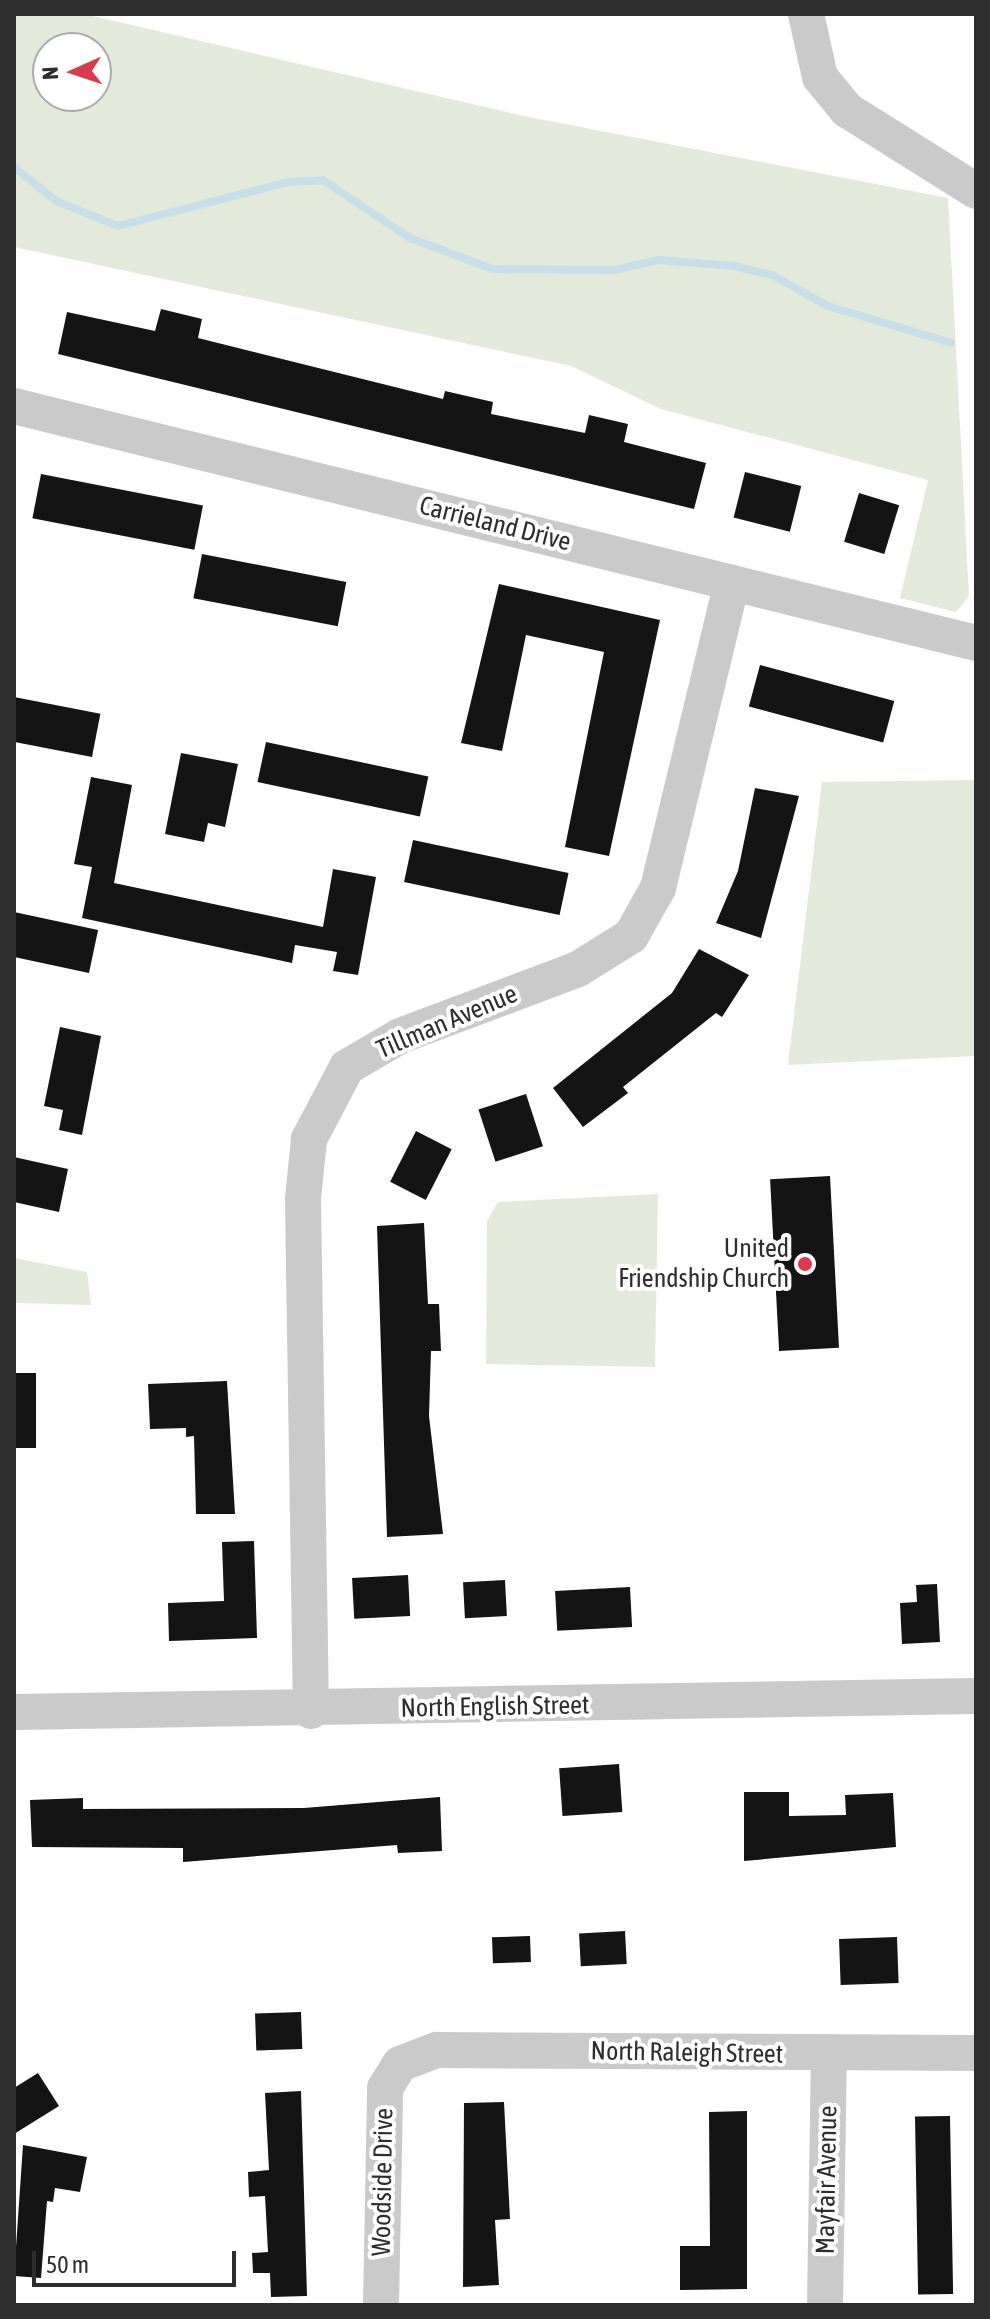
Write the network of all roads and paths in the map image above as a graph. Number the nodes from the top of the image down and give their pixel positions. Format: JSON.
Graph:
{"nodes":[{"id":1,"x":806,"y":14,"type":"edge"},
{"id":2,"x":976,"y":191,"type":"edge"},
{"id":3,"x":14,"y":406,"type":"edge"},
{"id":4,"x":732,"y":583,"type":"junction"},
{"id":5,"x":976,"y":643,"type":"edge"},
{"id":6,"x":976,"y":1696,"type":"edge"},
{"id":7,"x":311,"y":1711,"type":"junction"},
{"id":8,"x":14,"y":1712,"type":"edge"},
{"id":9,"x":976,"y":2053,"type":"edge"},
{"id":10,"x":829,"y":2055,"type":"junction"},
{"id":11,"x":400,"y":2064,"type":"joint"},
{"id":12,"x":381,"y":2305,"type":"edge"},
{"id":13,"x":825,"y":2305,"type":"edge"}],
"edges":[{"from":1,"to":2,"type":"street"},
{"from":3,"to":4,"type":"street","name":"Carrieland Drive"},
{"from":4,"to":5,"type":"street","name":"Carrieland Drive"},
{"from":4,"to":7,"type":"street","name":"Tillman Avenue"},
{"from":6,"to":7,"type":"street","name":"North English Street"},
{"from":7,"to":8,"type":"street","name":"North English Street"},
{"from":9,"to":10,"type":"street","name":"North Raleigh Street"},
{"from":10,"to":11,"type":"street","name":"North Raleigh Street"},
{"from":10,"to":13,"type":"street","name":"Mayfair Avenue"},
{"from":11,"to":12,"type":"street","name":"Woodside Drive"}]}
